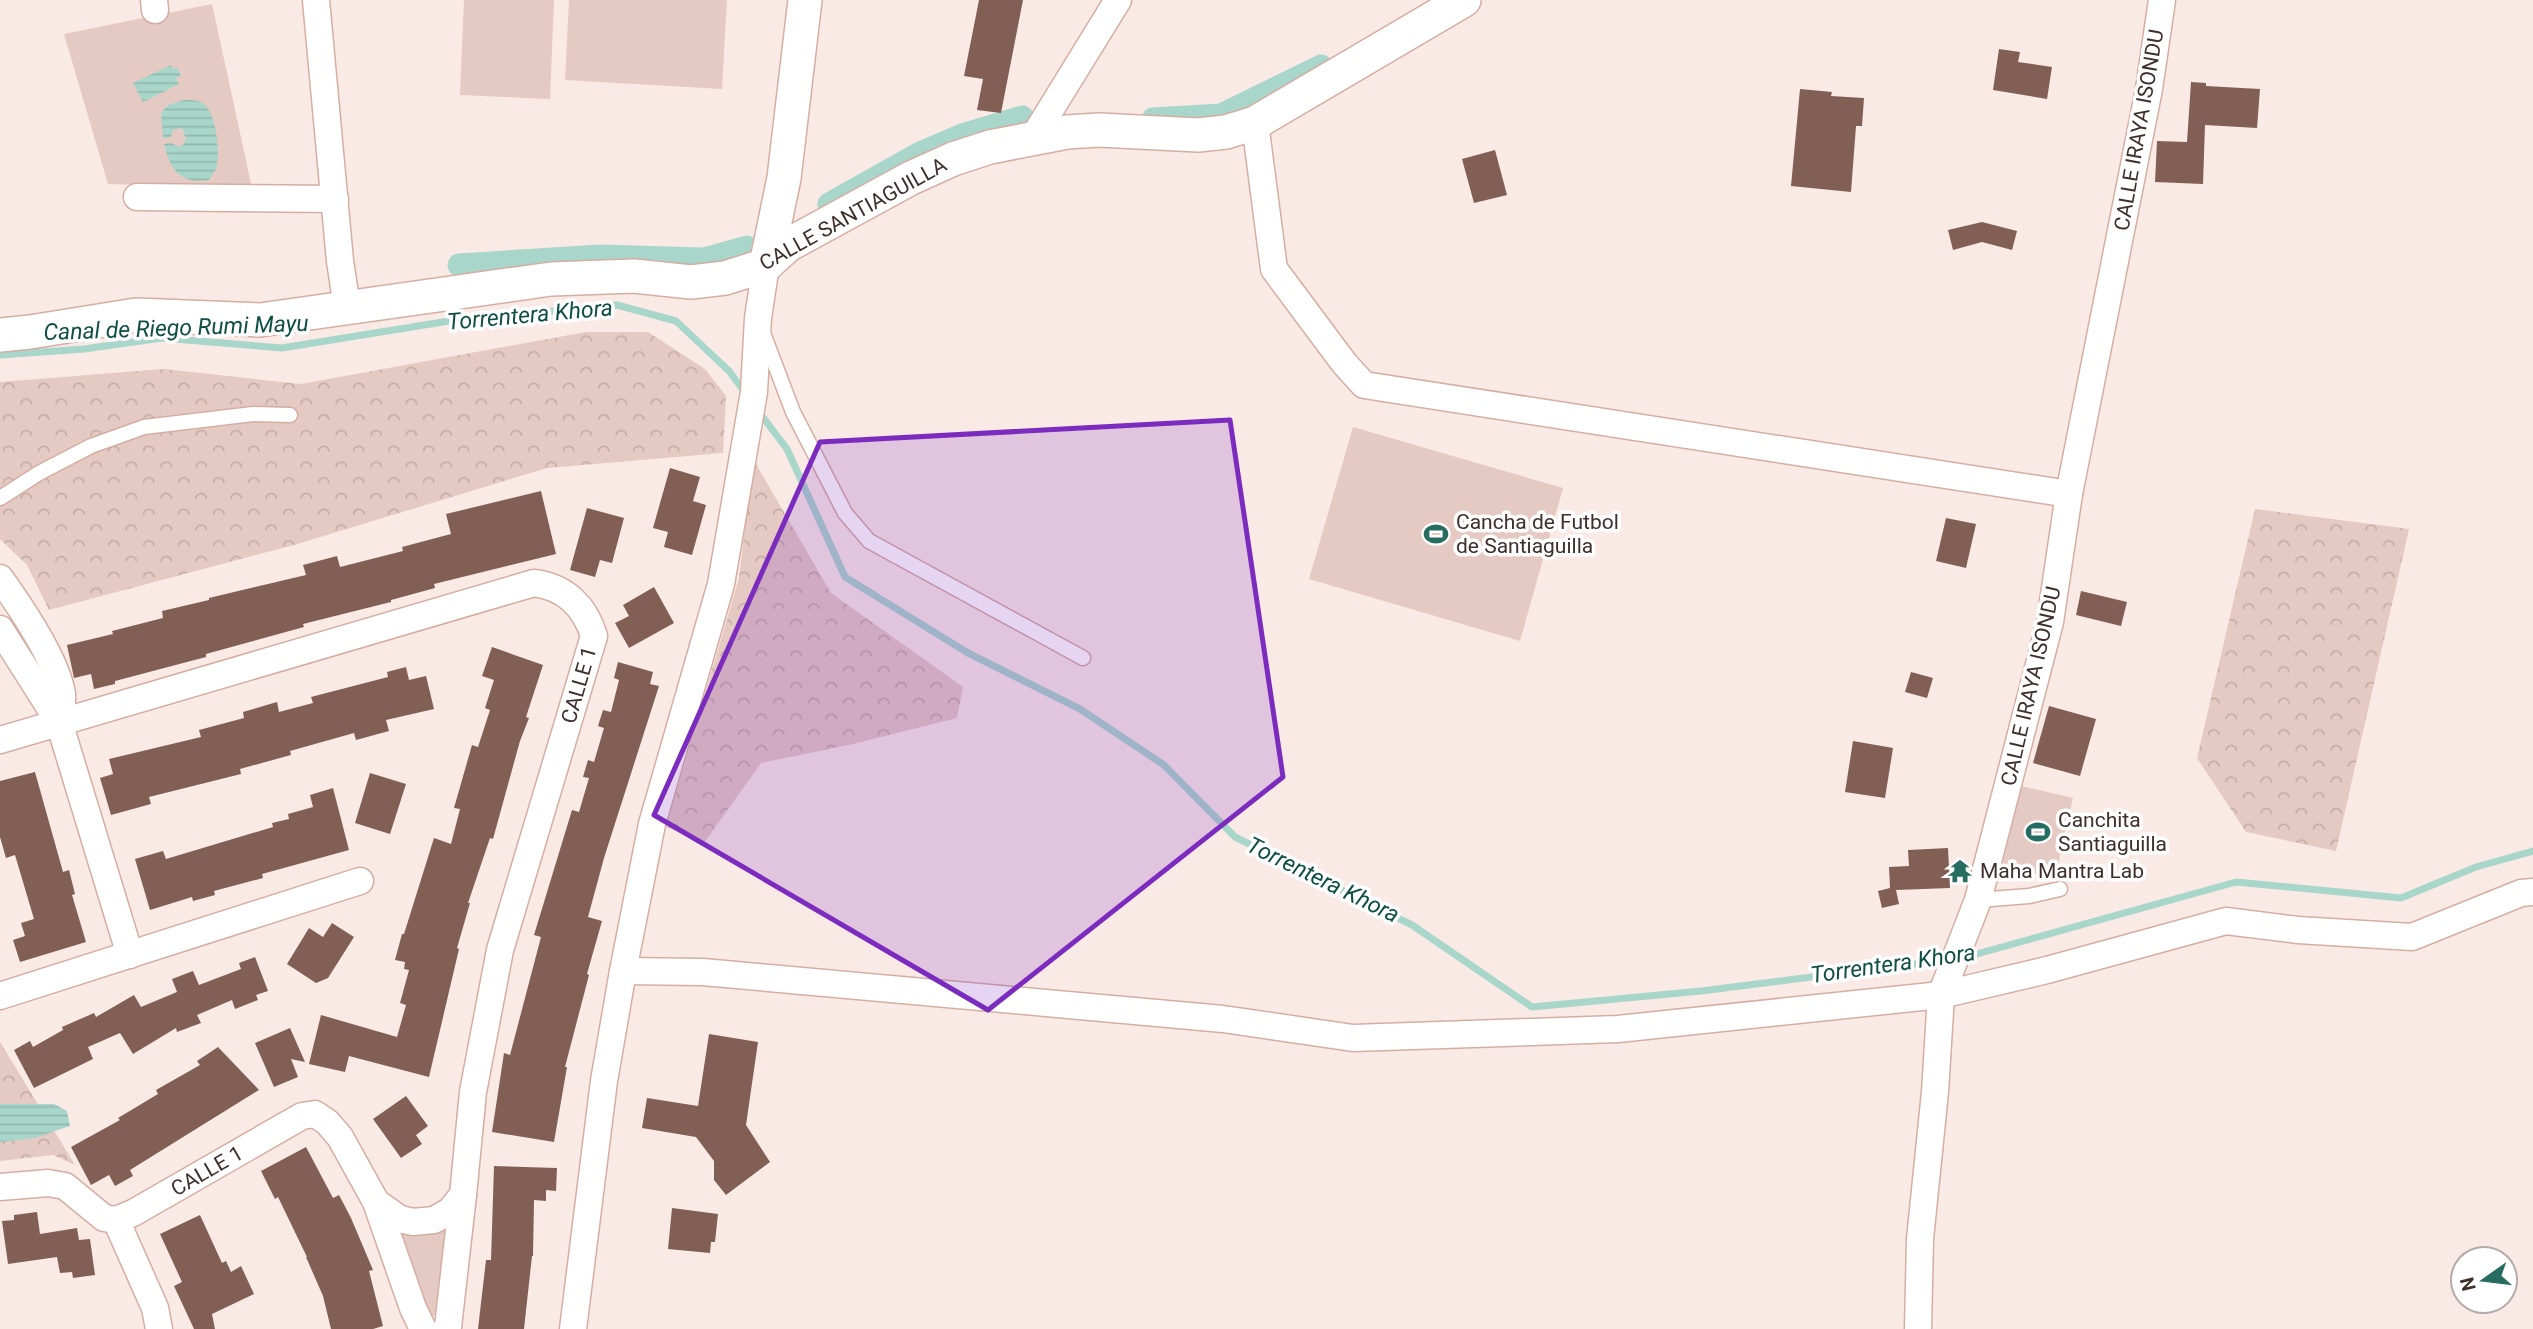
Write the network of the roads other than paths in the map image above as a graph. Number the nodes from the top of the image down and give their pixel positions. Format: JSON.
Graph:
{"nodes":[{"id":1,"x":316,"y":0,"type":"edge"},
{"id":2,"x":805,"y":0,"type":"edge"},
{"id":3,"x":1118,"y":0,"type":"edge"},
{"id":4,"x":1464,"y":0,"type":"edge"},
{"id":5,"x":2162,"y":0,"type":"edge"},
{"id":6,"x":1255,"y":123,"type":"junction"},
{"id":7,"x":1033,"y":138,"type":"junction"},
{"id":8,"x":137,"y":197,"type":"dead end"},
{"id":9,"x":335,"y":199,"type":"junction"},
{"id":10,"x":766,"y":265,"type":"junction"},
{"id":11,"x":347,"y":307,"type":"junction"},
{"id":12,"x":758,"y":318,"type":"junction"},
{"id":13,"x":0,"y":335,"type":"edge"},
{"id":14,"x":290,"y":415,"type":"dead end"},
{"id":15,"x":2069,"y":494,"type":"junction"},
{"id":16,"x":0,"y":498,"type":"edge"},
{"id":17,"x":0,"y":578,"type":"edge"},
{"id":18,"x":32,"y":629,"type":"junction"},
{"id":19,"x":5,"y":636,"type":"edge"},
{"id":20,"x":1083,"y":658,"type":"dead end"},
{"id":21,"x":59,"y":722,"type":"junction"},
{"id":22,"x":0,"y":740,"type":"edge"},
{"id":23,"x":360,"y":881,"type":"dead end"},
{"id":24,"x":2060,"y":889,"type":"dead end"},
{"id":25,"x":2533,"y":892,"type":"edge"},
{"id":26,"x":1978,"y":900,"type":"junction"},
{"id":27,"x":130,"y":955,"type":"junction"},
{"id":28,"x":623,"y":971,"type":"junction"},
{"id":29,"x":1946,"y":983,"type":"junction"},
{"id":30,"x":0,"y":996,"type":"edge"},
{"id":31,"x":0,"y":1187,"type":"edge"},
{"id":32,"x":463,"y":1195,"type":"junction"},
{"id":33,"x":376,"y":1202,"type":"junction"},
{"id":34,"x":116,"y":1220,"type":"junction"},
{"id":35,"x":159,"y":1329,"type":"edge"},
{"id":36,"x":423,"y":1329,"type":"edge"},
{"id":37,"x":446,"y":1329,"type":"edge"},
{"id":38,"x":573,"y":1329,"type":"edge"},
{"id":39,"x":1918,"y":1329,"type":"edge"}],
"edges":[{"from":1,"to":9,"type":"street"},
{"from":2,"to":10,"type":"street"},
{"from":3,"to":7,"type":"street"},
{"from":4,"to":6,"type":"street","name":"CALLE SANTIAGUILLA"},
{"from":5,"to":15,"type":"street","name":"CALLE IRAYA ISONDU"},
{"from":6,"to":7,"type":"street","name":"CALLE SANTIAGUILLA"},
{"from":6,"to":15,"type":"street"},
{"from":7,"to":10,"type":"street","name":"CALLE SANTIAGUILLA"},
{"from":8,"to":9,"type":"street"},
{"from":9,"to":11,"type":"street"},
{"from":10,"to":11,"type":"street","name":"CALLE SANTIAGUILLA"},
{"from":10,"to":12,"type":"street"},
{"from":11,"to":13,"type":"street","name":"CALLE SANTIAGUILLA"},
{"from":12,"to":20,"type":"lane"},
{"from":12,"to":28,"type":"street"},
{"from":14,"to":16,"type":"lane"},
{"from":15,"to":26,"type":"street","name":"CALLE IRAYA ISONDU"},
{"from":17,"to":18,"type":"street"},
{"from":18,"to":19,"type":"street"},
{"from":18,"to":21,"type":"street"},
{"from":19,"to":21,"type":"street"},
{"from":21,"to":22,"type":"street","name":"CALLE 1"},
{"from":21,"to":27,"type":"street"},
{"from":21,"to":32,"type":"street","name":"CALLE 1"},
{"from":23,"to":27,"type":"street"},
{"from":24,"to":26,"type":"lane"},
{"from":25,"to":29,"type":"street"},
{"from":26,"to":29,"type":"street","name":"CALLE IRAYA ISONDU"},
{"from":27,"to":30,"type":"street"},
{"from":28,"to":29,"type":"street"},
{"from":28,"to":38,"type":"street"},
{"from":29,"to":39,"type":"street","name":"CALLE IRAYA ISONDU"},
{"from":31,"to":34,"type":"street"},
{"from":32,"to":33,"type":"street","name":"CALLE 1"},
{"from":32,"to":37,"type":"street","name":"CALLE 1"},
{"from":33,"to":34,"type":"street","name":"CALLE 1"},
{"from":33,"to":36,"type":"street","name":"CALLE 1"},
{"from":34,"to":35,"type":"street"}]}
